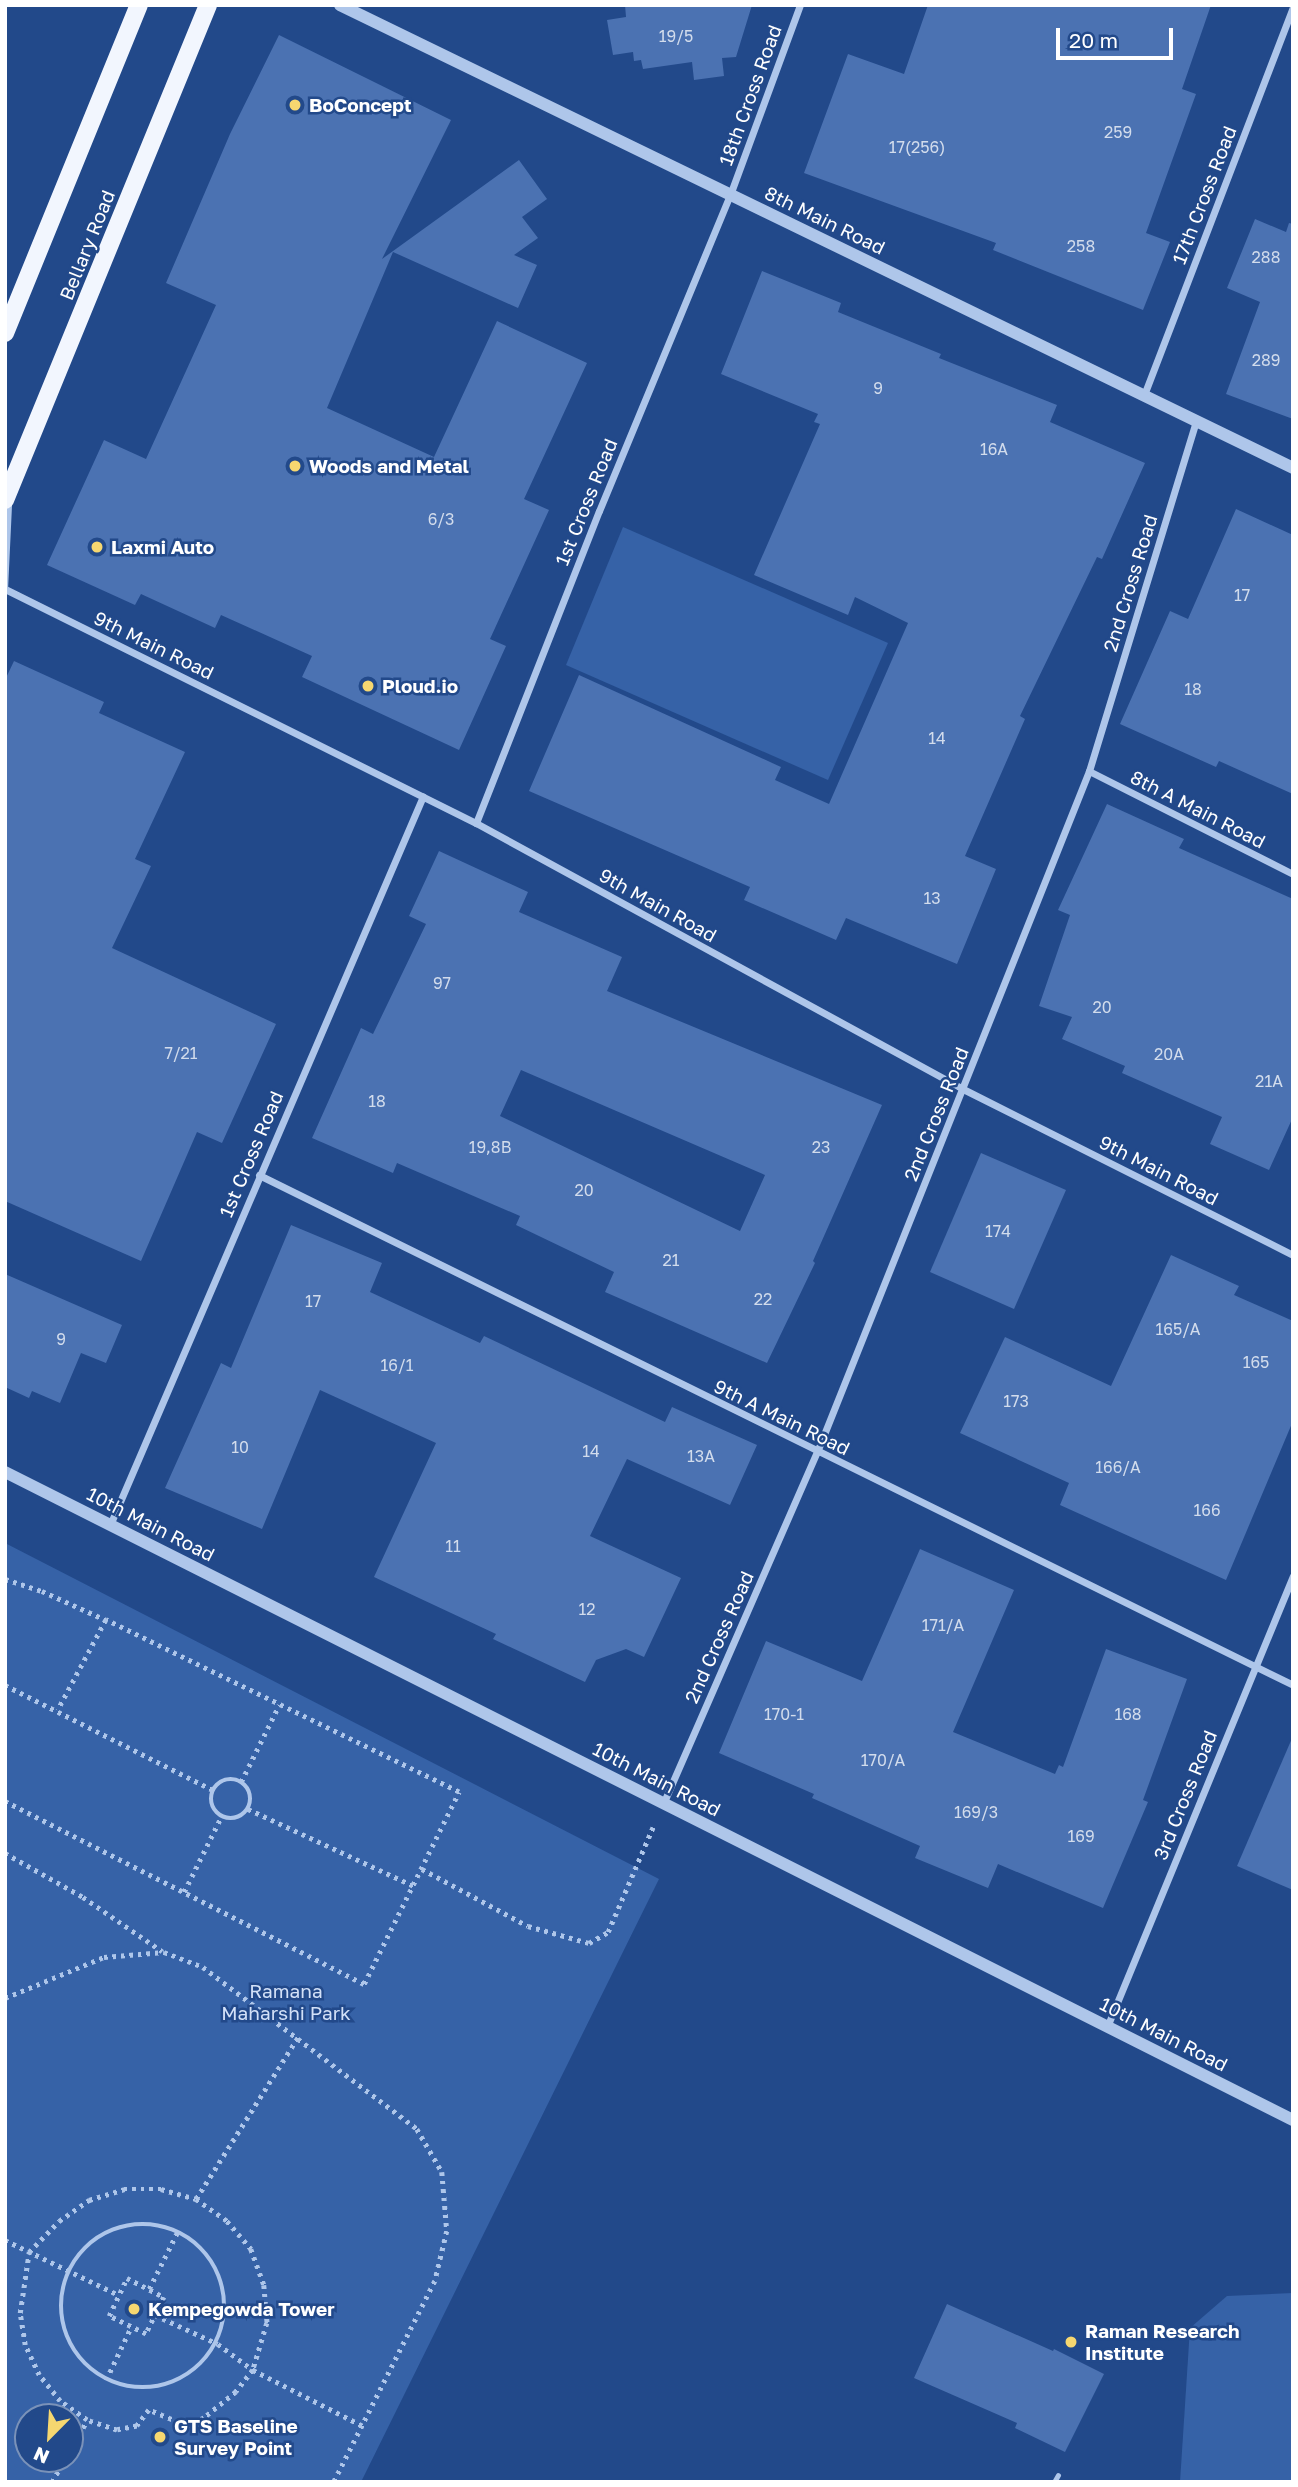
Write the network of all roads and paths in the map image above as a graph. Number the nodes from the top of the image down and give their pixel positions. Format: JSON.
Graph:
{"nodes":[{"id":1,"x":139,"y":5,"type":"edge"},
{"id":2,"x":208,"y":5,"type":"edge"},
{"id":3,"x":340,"y":5,"type":"edge"},
{"id":4,"x":800,"y":5,"type":"edge"},
{"id":5,"x":1293,"y":6,"type":"edge"},
{"id":6,"x":730,"y":195,"type":"junction"},
{"id":7,"x":7,"y":322,"type":"edge"},
{"id":8,"x":1144,"y":396,"type":"junction"},
{"id":9,"x":1196,"y":420,"type":"junction"},
{"id":10,"x":1293,"y":468,"type":"edge"},
{"id":11,"x":7,"y":495,"type":"edge"},
{"id":12,"x":5,"y":589,"type":"edge"},
{"id":13,"x":1089,"y":771,"type":"junction"},
{"id":14,"x":423,"y":796,"type":"junction"},
{"id":15,"x":476,"y":823,"type":"junction"},
{"id":16,"x":1293,"y":874,"type":"edge"},
{"id":17,"x":963,"y":1089,"type":"junction"},
{"id":18,"x":259,"y":1175,"type":"junction"},
{"id":19,"x":1293,"y":1255,"type":"edge"},
{"id":20,"x":817,"y":1452,"type":"junction"},
{"id":21,"x":5,"y":1472,"type":"edge"},
{"id":22,"x":110,"y":1526,"type":"junction"},
{"id":23,"x":1293,"y":1576,"type":"edge"},
{"id":24,"x":5,"y":1579,"type":"edge"},
{"id":25,"x":106,"y":1620,"type":"junction"},
{"id":26,"x":1255,"y":1667,"type":"junction"},
{"id":27,"x":5,"y":1685,"type":"edge"},
{"id":28,"x":1293,"y":1685,"type":"edge"},
{"id":29,"x":279,"y":1704,"type":"junction"},
{"id":30,"x":58,"y":1710,"type":"junction"},
{"id":31,"x":241,"y":1782,"type":"junction"},
{"id":32,"x":213,"y":1790,"type":"junction"},
{"id":33,"x":5,"y":1801,"type":"edge"},
{"id":34,"x":663,"y":1804,"type":"junction"},
{"id":35,"x":248,"y":1810,"type":"junction"},
{"id":36,"x":221,"y":1817,"type":"junction"},
{"id":37,"x":5,"y":1853,"type":"edge"},
{"id":38,"x":422,"y":1869,"type":"junction"},
{"id":39,"x":414,"y":1886,"type":"junction"},
{"id":40,"x":184,"y":1892,"type":"junction"},
{"id":41,"x":164,"y":1952,"type":"junction"},
{"id":42,"x":5,"y":1998,"type":"edge"},
{"id":43,"x":1107,"y":2027,"type":"junction"},
{"id":44,"x":298,"y":2037,"type":"junction"},
{"id":45,"x":1293,"y":2120,"type":"edge"},
{"id":46,"x":196,"y":2199,"type":"junction"},
{"id":47,"x":178,"y":2231,"type":"junction"},
{"id":48,"x":5,"y":2240,"type":"edge"},
{"id":49,"x":29,"y":2252,"type":"junction"},
{"id":50,"x":68,"y":2270,"type":"junction"},
{"id":51,"x":149,"y":2289,"type":"junction"},
{"id":52,"x":120,"y":2294,"type":"junction"},
{"id":53,"x":155,"y":2315,"type":"junction"},
{"id":54,"x":131,"y":2327,"type":"junction"},
{"id":55,"x":218,"y":2344,"type":"junction"},
{"id":56,"x":253,"y":2370,"type":"junction"},
{"id":57,"x":106,"y":2381,"type":"junction"},
{"id":58,"x":87,"y":2420,"type":"junction"},
{"id":59,"x":84,"y":2425,"type":"edge"},
{"id":60,"x":363,"y":2426,"type":"junction"},
{"id":61,"x":1058,"y":2475,"type":"dead end"},
{"id":62,"x":334,"y":2482,"type":"edge"},
{"id":63,"x":1054,"y":2482,"type":"edge"}],
"edges":[{"from":1,"to":7,"type":"main road"},
{"from":2,"to":11,"type":"main road","name":"Bellary Road"},
{"from":3,"to":6,"type":"street","name":"8th Main Road"},
{"from":4,"to":6,"type":"street","name":"18th Cross Road"},
{"from":5,"to":8,"type":"street","name":"17th Cross Road"},
{"from":6,"to":8,"type":"street","name":"8th Main Road"},
{"from":6,"to":15,"type":"street","name":"1st Cross Road"},
{"from":8,"to":9,"type":"street","name":"8th Main Road"},
{"from":9,"to":10,"type":"street","name":"8th Main Road"},
{"from":9,"to":13,"type":"street","name":"2nd Cross Road"},
{"from":11,"to":12,"type":"lane"},
{"from":12,"to":14,"type":"street","name":"9th Main Road"},
{"from":13,"to":16,"type":"street","name":"8th A Main Road"},
{"from":13,"to":17,"type":"street","name":"2nd Cross Road"},
{"from":14,"to":15,"type":"street","name":"9th Main Road"},
{"from":14,"to":18,"type":"street","name":"1st Cross Road"},
{"from":15,"to":17,"type":"street","name":"9th Main Road"},
{"from":17,"to":19,"type":"street","name":"9th Main Road"},
{"from":17,"to":20,"type":"street","name":"2nd Cross Road"},
{"from":18,"to":20,"type":"street","name":"9th A Main Road"},
{"from":18,"to":22,"type":"street","name":"1st Cross Road"},
{"from":20,"to":26,"type":"street","name":"9th A Main Road"},
{"from":20,"to":34,"type":"street","name":"2nd Cross Road"},
{"from":21,"to":22,"type":"street","name":"10th Main Road"},
{"from":22,"to":34,"type":"street","name":"10th Main Road"},
{"from":23,"to":26,"type":"street","name":"3rd Cross Road"},
{"from":24,"to":25,"type":"path"},
{"from":25,"to":29,"type":"path"},
{"from":25,"to":30,"type":"path"},
{"from":26,"to":28,"type":"street","name":"9th A Main Road"},
{"from":26,"to":43,"type":"street","name":"3rd Cross Road"},
{"from":27,"to":30,"type":"path"},
{"from":29,"to":31,"type":"path"},
{"from":29,"to":38,"type":"path"},
{"from":30,"to":32,"type":"path"},
{"from":31,"to":32,"type":"path"},
{"from":31,"to":35,"type":"path"},
{"from":32,"to":36,"type":"path"},
{"from":33,"to":40,"type":"path"},
{"from":34,"to":38,"type":"path"},
{"from":34,"to":43,"type":"street","name":"10th Main Road"},
{"from":35,"to":36,"type":"path"},
{"from":35,"to":39,"type":"path"},
{"from":36,"to":40,"type":"path"},
{"from":37,"to":41,"type":"path"},
{"from":38,"to":39,"type":"path"},
{"from":39,"to":40,"type":"path"},
{"from":41,"to":42,"type":"path"},
{"from":41,"to":44,"type":"path"},
{"from":43,"to":45,"type":"street","name":"10th Main Road"},
{"from":44,"to":46,"type":"path"},
{"from":44,"to":60,"type":"path"},
{"from":46,"to":49,"type":"path"},
{"from":46,"to":56,"type":"path"},
{"from":47,"to":50,"type":"path"},
{"from":47,"to":51,"type":"path"},
{"from":47,"to":55,"type":"path"},
{"from":48,"to":49,"type":"path"},
{"from":49,"to":50,"type":"path"},
{"from":49,"to":58,"type":"path"},
{"from":50,"to":52,"type":"path"},
{"from":50,"to":57,"type":"path"},
{"from":51,"to":52,"type":"path"},
{"from":51,"to":53,"type":"path"},
{"from":52,"to":54,"type":"path"},
{"from":53,"to":54,"type":"path"},
{"from":53,"to":55,"type":"path"},
{"from":54,"to":57,"type":"path"},
{"from":55,"to":56,"type":"path"},
{"from":55,"to":57,"type":"path"},
{"from":56,"to":58,"type":"path"},
{"from":56,"to":60,"type":"path"},
{"from":58,"to":59,"type":"path"},
{"from":60,"to":62,"type":"path"},
{"from":61,"to":63,"type":"lane"}]}
